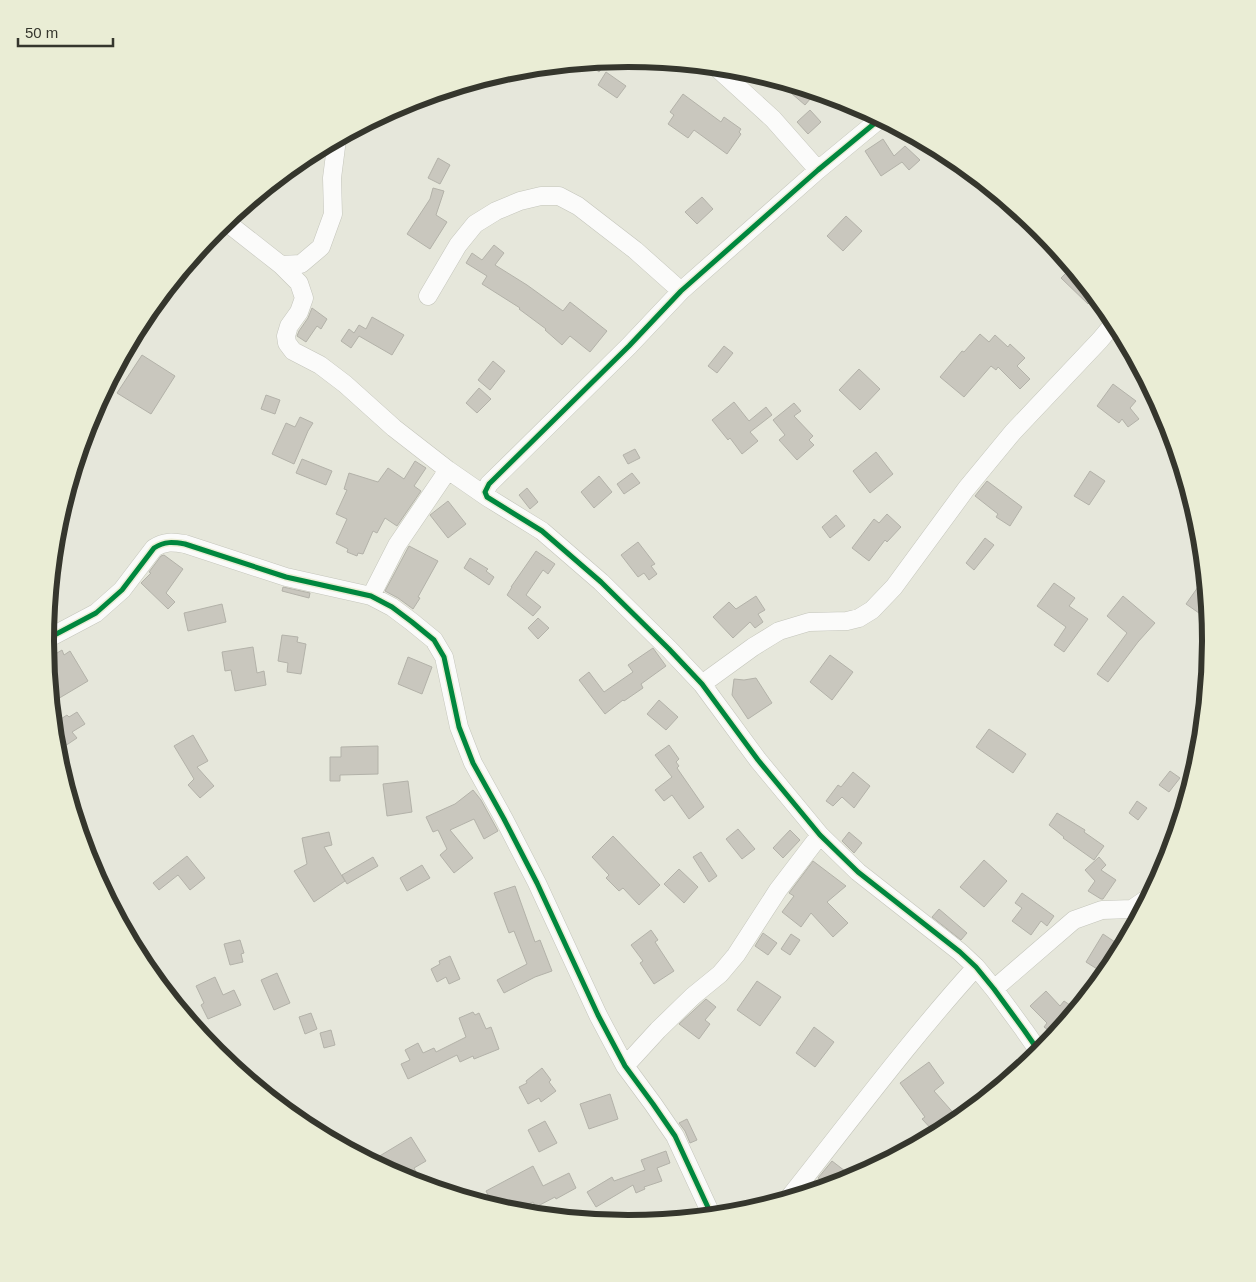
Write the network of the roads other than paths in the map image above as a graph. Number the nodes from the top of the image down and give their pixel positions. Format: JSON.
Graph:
{"nodes":[{"id":1,"x":725,"y":76,"type":"edge"},
{"id":2,"x":875,"y":123,"type":"edge"},
{"id":3,"x":336,"y":147,"type":"edge"},
{"id":4,"x":818,"y":170,"type":"junction"},
{"id":5,"x":231,"y":226,"type":"edge"},
{"id":6,"x":281,"y":265,"type":"junction"},
{"id":7,"x":681,"y":291,"type":"junction"},
{"id":8,"x":428,"y":296,"type":"dead end"},
{"id":9,"x":1109,"y":329,"type":"edge"},
{"id":10,"x":448,"y":470,"type":"junction"},
{"id":11,"x":487,"y":497,"type":"junction"},
{"id":12,"x":371,"y":596,"type":"junction"},
{"id":13,"x":54,"y":635,"type":"edge"},
{"id":14,"x":702,"y":684,"type":"junction"},
{"id":15,"x":820,"y":835,"type":"junction"},
{"id":16,"x":1137,"y":905,"type":"edge"},
{"id":17,"x":976,"y":967,"type":"junction"},
{"id":18,"x":994,"y":989,"type":"junction"},
{"id":19,"x":1035,"y":1046,"type":"edge"},
{"id":20,"x":625,"y":1066,"type":"junction"},
{"id":21,"x":795,"y":1191,"type":"edge"},
{"id":22,"x":709,"y":1209,"type":"edge"}],
"edges":[{"from":1,"to":4,"type":"street"},
{"from":2,"to":4,"type":"street"},
{"from":3,"to":6,"type":"street"},
{"from":4,"to":7,"type":"street"},
{"from":5,"to":6,"type":"street"},
{"from":6,"to":10,"type":"street"},
{"from":7,"to":8,"type":"street"},
{"from":7,"to":11,"type":"street"},
{"from":9,"to":14,"type":"street"},
{"from":10,"to":11,"type":"street"},
{"from":10,"to":12,"type":"street"},
{"from":11,"to":14,"type":"street"},
{"from":12,"to":13,"type":"street"},
{"from":12,"to":20,"type":"street"},
{"from":14,"to":15,"type":"street"},
{"from":15,"to":17,"type":"street"},
{"from":15,"to":20,"type":"street"},
{"from":16,"to":18,"type":"street"},
{"from":17,"to":18,"type":"street"},
{"from":17,"to":21,"type":"street"},
{"from":18,"to":19,"type":"street"},
{"from":20,"to":22,"type":"street"}]}
